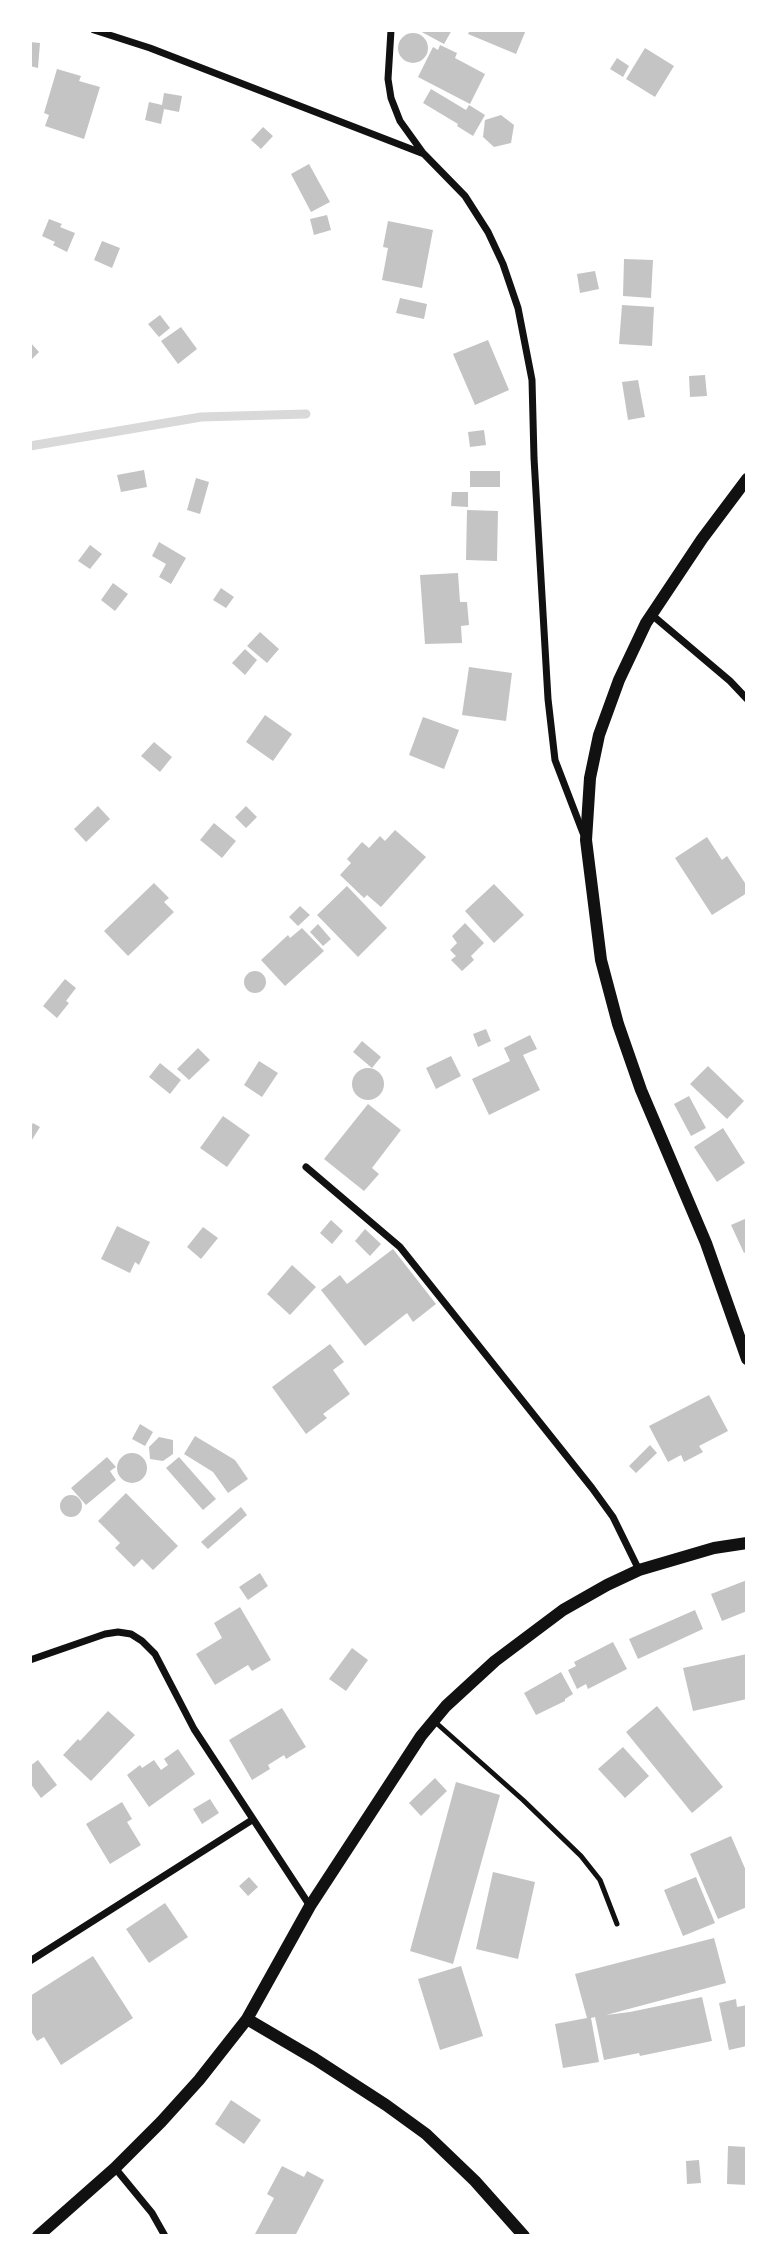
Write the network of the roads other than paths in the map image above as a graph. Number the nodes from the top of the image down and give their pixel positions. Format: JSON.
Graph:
{"nodes":[{"id":1,"x":94,"y":30,"type":"edge"},
{"id":2,"x":391,"y":30,"type":"edge"},
{"id":3,"x":424,"y":154,"type":"junction"},
{"id":4,"x":747,"y":479,"type":"edge"},
{"id":5,"x":652,"y":615,"type":"junction"},
{"id":6,"x":747,"y":699,"type":"edge"},
{"id":7,"x":586,"y":840,"type":"junction"},
{"id":8,"x":306,"y":1167,"type":"dead end"},
{"id":9,"x":747,"y":1359,"type":"edge"},
{"id":10,"x":747,"y":1543,"type":"edge"},
{"id":11,"x":639,"y":1570,"type":"junction"},
{"id":12,"x":30,"y":1660,"type":"edge"},
{"id":13,"x":434,"y":1721,"type":"junction"},
{"id":14,"x":252,"y":1820,"type":"junction"},
{"id":15,"x":310,"y":1906,"type":"junction"},
{"id":16,"x":617,"y":1924,"type":"dead end"},
{"id":17,"x":30,"y":1961,"type":"edge"},
{"id":18,"x":247,"y":2019,"type":"junction"},
{"id":19,"x":115,"y":2168,"type":"junction"},
{"id":20,"x":38,"y":2236,"type":"edge"},
{"id":21,"x":165,"y":2236,"type":"edge"},
{"id":22,"x":523,"y":2236,"type":"edge"}],
"edges":[{"from":1,"to":3,"type":"street"},
{"from":2,"to":3,"type":"street"},
{"from":3,"to":7,"type":"street"},
{"from":4,"to":5,"type":"street"},
{"from":5,"to":6,"type":"street"},
{"from":5,"to":7,"type":"street"},
{"from":7,"to":9,"type":"street"},
{"from":8,"to":11,"type":"street"},
{"from":10,"to":11,"type":"street"},
{"from":11,"to":13,"type":"street"},
{"from":12,"to":14,"type":"street"},
{"from":13,"to":15,"type":"street"},
{"from":13,"to":16,"type":"lane"},
{"from":14,"to":15,"type":"street"},
{"from":14,"to":17,"type":"street"},
{"from":15,"to":18,"type":"street"},
{"from":18,"to":19,"type":"street"},
{"from":18,"to":22,"type":"street"},
{"from":19,"to":20,"type":"street"},
{"from":19,"to":21,"type":"street"}]}
